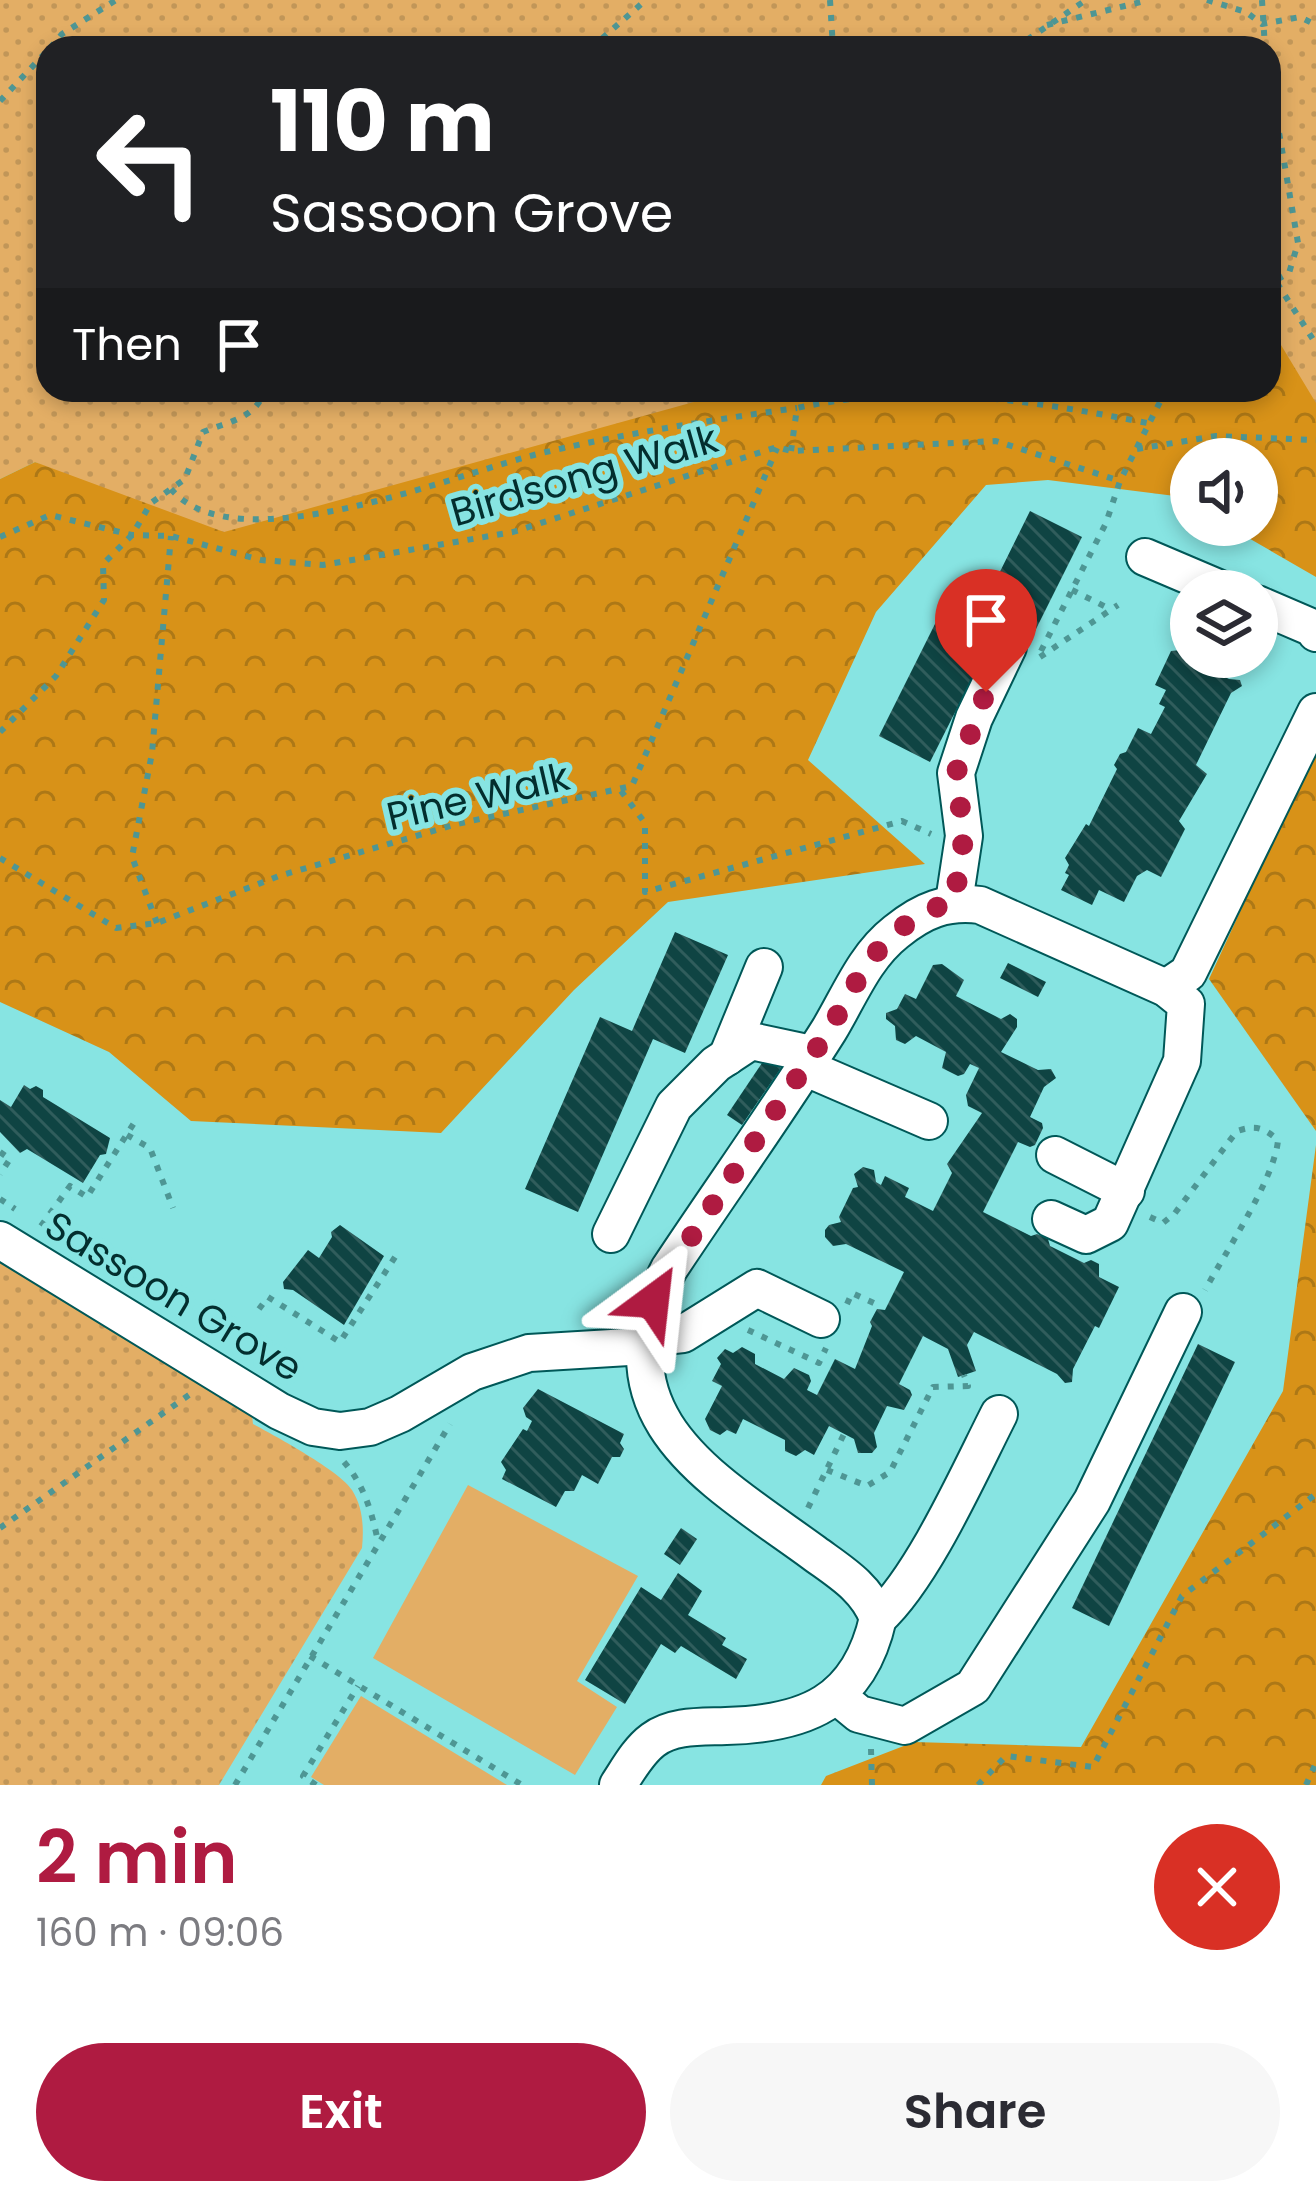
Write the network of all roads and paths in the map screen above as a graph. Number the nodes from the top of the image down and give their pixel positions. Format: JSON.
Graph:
{"nodes":[{"id":1,"x":116,"y":0,"type":"edge"},
{"id":2,"x":646,"y":0,"type":"edge"},
{"id":3,"x":830,"y":0,"type":"edge"},
{"id":4,"x":1086,"y":0,"type":"edge"},
{"id":5,"x":1149,"y":0,"type":"edge"},
{"id":6,"x":1207,"y":0,"type":"edge"},
{"id":7,"x":1262,"y":0,"type":"edge"},
{"id":8,"x":1262,"y":24,"type":"junction"},
{"id":9,"x":1048,"y":25,"type":"junction"},
{"id":10,"x":1316,"y":25,"type":"edge"},
{"id":11,"x":60,"y":36,"type":"edge"},
{"id":12,"x":605,"y":36,"type":"edge"},
{"id":13,"x":832,"y":36,"type":"edge"},
{"id":14,"x":1032,"y":36,"type":"edge"},
{"id":15,"x":1264,"y":36,"type":"edge"},
{"id":16,"x":36,"y":63,"type":"edge"},
{"id":17,"x":0,"y":101,"type":"edge"},
{"id":18,"x":1281,"y":144,"type":"edge"},
{"id":19,"x":1281,"y":278,"type":"edge"},
{"id":20,"x":1281,"y":295,"type":"edge"},
{"id":21,"x":1316,"y":344,"type":"edge"},
{"id":22,"x":261,"y":402,"type":"edge"},
{"id":23,"x":823,"y":402,"type":"edge"},
{"id":24,"x":1043,"y":402,"type":"edge"},
{"id":25,"x":1159,"y":402,"type":"edge"},
{"id":26,"x":797,"y":408,"type":"junction"},
{"id":27,"x":1148,"y":422,"type":"junction"},
{"id":28,"x":1316,"y":440,"type":"edge"},
{"id":29,"x":777,"y":447,"type":"junction"},
{"id":30,"x":1136,"y":449,"type":"junction"},
{"id":31,"x":791,"y":452,"type":"junction"},
{"id":32,"x":1120,"y":481,"type":"junction"},
{"id":33,"x":171,"y":489,"type":"junction"},
{"id":34,"x":132,"y":535,"type":"junction"},
{"id":35,"x":171,"y":536,"type":"junction"},
{"id":36,"x":0,"y":537,"type":"edge"},
{"id":37,"x":1144,"y":557,"type":"dead end"},
{"id":38,"x":1175,"y":570,"type":"edge"},
{"id":39,"x":1072,"y":590,"type":"junction"},
{"id":40,"x":1278,"y":613,"type":"edge"},
{"id":41,"x":1316,"y":633,"type":"edge"},
{"id":42,"x":1022,"y":653,"type":"junction"},
{"id":43,"x":1316,"y":712,"type":"edge"},
{"id":44,"x":0,"y":731,"type":"edge"},
{"id":45,"x":620,"y":790,"type":"junction"},
{"id":46,"x":921,"y":830,"type":"dead end"},
{"id":47,"x":0,"y":858,"type":"edge"},
{"id":48,"x":954,"y":902,"type":"junction"},
{"id":49,"x":157,"y":923,"type":"junction"},
{"id":50,"x":764,"y":967,"type":"dead end"},
{"id":51,"x":1166,"y":988,"type":"junction"},
{"id":52,"x":727,"y":1057,"type":"junction"},
{"id":53,"x":808,"y":1061,"type":"junction"},
{"id":54,"x":929,"y":1121,"type":"dead end"},
{"id":55,"x":134,"y":1123,"type":"dead end"},
{"id":56,"x":127,"y":1135,"type":"junction"},
{"id":57,"x":0,"y":1152,"type":"edge"},
{"id":58,"x":1054,"y":1155,"type":"dead end"},
{"id":59,"x":0,"y":1174,"type":"edge"},
{"id":60,"x":1123,"y":1197,"type":"junction"},
{"id":61,"x":0,"y":1199,"type":"edge"},
{"id":62,"x":172,"y":1208,"type":"dead end"},
{"id":63,"x":1051,"y":1219,"type":"dead end"},
{"id":64,"x":611,"y":1234,"type":"dead end"},
{"id":65,"x":0,"y":1240,"type":"edge"},
{"id":66,"x":397,"y":1254,"type":"dead end"},
{"id":67,"x":259,"y":1310,"type":"dead end"},
{"id":68,"x":1183,"y":1312,"type":"joint"},
{"id":69,"x":821,"y":1319,"type":"dead end"},
{"id":70,"x":646,"y":1342,"type":"junction"},
{"id":71,"x":472,"y":1372,"type":"junction"},
{"id":72,"x":219,"y":1374,"type":"junction"},
{"id":73,"x":964,"y":1375,"type":"dead end"},
{"id":74,"x":999,"y":1414,"type":"dead end"},
{"id":75,"x":313,"y":1427,"type":"junction"},
{"id":76,"x":844,"y":1434,"type":"dead end"},
{"id":77,"x":826,"y":1470,"type":"junction"},
{"id":78,"x":1316,"y":1494,"type":"edge"},
{"id":79,"x":0,"y":1528,"type":"edge"},
{"id":80,"x":794,"y":1538,"type":"junction"},
{"id":81,"x":377,"y":1540,"type":"junction"},
{"id":82,"x":878,"y":1618,"type":"junction"},
{"id":83,"x":310,"y":1656,"type":"junction"},
{"id":84,"x":358,"y":1686,"type":"junction"},
{"id":85,"x":836,"y":1695,"type":"junction"},
{"id":86,"x":1316,"y":1763,"type":"edge"},
{"id":87,"x":235,"y":1785,"type":"edge"},
{"id":88,"x":316,"y":1785,"type":"edge"},
{"id":89,"x":522,"y":1785,"type":"edge"},
{"id":90,"x":618,"y":1785,"type":"edge"},
{"id":91,"x":979,"y":1785,"type":"edge"},
{"id":92,"x":1306,"y":1785,"type":"edge"}],
"edges":[{"from":1,"to":11,"type":"path"},
{"from":2,"to":12,"type":"path"},
{"from":3,"to":13,"type":"path"},
{"from":4,"to":9,"type":"path"},
{"from":5,"to":9,"type":"path"},
{"from":6,"to":8,"type":"path"},
{"from":7,"to":8,"type":"path"},
{"from":8,"to":10,"type":"path"},
{"from":8,"to":15,"type":"path"},
{"from":9,"to":14,"type":"path"},
{"from":16,"to":17,"type":"path"},
{"from":18,"to":19,"type":"path"},
{"from":20,"to":21,"type":"path"},
{"from":22,"to":33,"type":"path"},
{"from":23,"to":26,"type":"path"},
{"from":24,"to":27,"type":"path"},
{"from":25,"to":27,"type":"path"},
{"from":26,"to":31,"type":"path"},
{"from":26,"to":33,"type":"path"},
{"from":27,"to":30,"type":"path"},
{"from":28,"to":30,"type":"path"},
{"from":29,"to":31,"type":"path","name":"Birdsong Walk"},
{"from":29,"to":35,"type":"path","name":"Birdsong Walk"},
{"from":29,"to":45,"type":"path","name":"Pine Walk"},
{"from":30,"to":32,"type":"path"},
{"from":31,"to":32,"type":"path","name":"Birdsong Walk"},
{"from":32,"to":39,"type":"path"},
{"from":33,"to":34,"type":"path"},
{"from":34,"to":35,"type":"path","name":"Birdsong Walk"},
{"from":34,"to":36,"type":"path","name":"Birdsong Walk"},
{"from":34,"to":44,"type":"path"},
{"from":35,"to":49,"type":"path"},
{"from":37,"to":38,"type":"street"},
{"from":39,"to":42,"type":"path"},
{"from":39,"to":42,"type":"path"},
{"from":40,"to":41,"type":"street"},
{"from":42,"to":48,"type":"street"},
{"from":43,"to":51,"type":"street"},
{"from":45,"to":46,"type":"path"},
{"from":45,"to":49,"type":"path","name":"Pine Walk"},
{"from":47,"to":49,"type":"path","name":"Pine Walk"},
{"from":48,"to":51,"type":"street"},
{"from":48,"to":53,"type":"street"},
{"from":50,"to":52,"type":"street"},
{"from":51,"to":60,"type":"street"},
{"from":52,"to":53,"type":"street"},
{"from":52,"to":64,"type":"street"},
{"from":53,"to":54,"type":"street"},
{"from":53,"to":70,"type":"street"},
{"from":55,"to":56,"type":"path"},
{"from":56,"to":61,"type":"path"},
{"from":56,"to":62,"type":"path"},
{"from":57,"to":59,"type":"path"},
{"from":58,"to":60,"type":"street"},
{"from":60,"to":63,"type":"street"},
{"from":60,"to":68,"type":"path"},
{"from":65,"to":72,"type":"street","name":"Sassoon Grove"},
{"from":66,"to":67,"type":"path"},
{"from":68,"to":85,"type":"street"},
{"from":69,"to":70,"type":"street","name":"Sassoon Grove"},
{"from":70,"to":71,"type":"street","name":"Sassoon Grove"},
{"from":70,"to":80,"type":"street"},
{"from":71,"to":75,"type":"street","name":"Sassoon Grove"},
{"from":71,"to":81,"type":"path"},
{"from":72,"to":75,"type":"street","name":"Sassoon Grove"},
{"from":72,"to":79,"type":"path"},
{"from":73,"to":77,"type":"path"},
{"from":74,"to":82,"type":"street"},
{"from":75,"to":81,"type":"path"},
{"from":76,"to":77,"type":"path"},
{"from":77,"to":80,"type":"path"},
{"from":78,"to":91,"type":"path"},
{"from":80,"to":82,"type":"street"},
{"from":81,"to":83,"type":"path"},
{"from":82,"to":85,"type":"street"},
{"from":83,"to":84,"type":"path"},
{"from":83,"to":87,"type":"path"},
{"from":84,"to":88,"type":"path"},
{"from":84,"to":89,"type":"path"},
{"from":85,"to":90,"type":"street"},
{"from":86,"to":92,"type":"path"}]}
